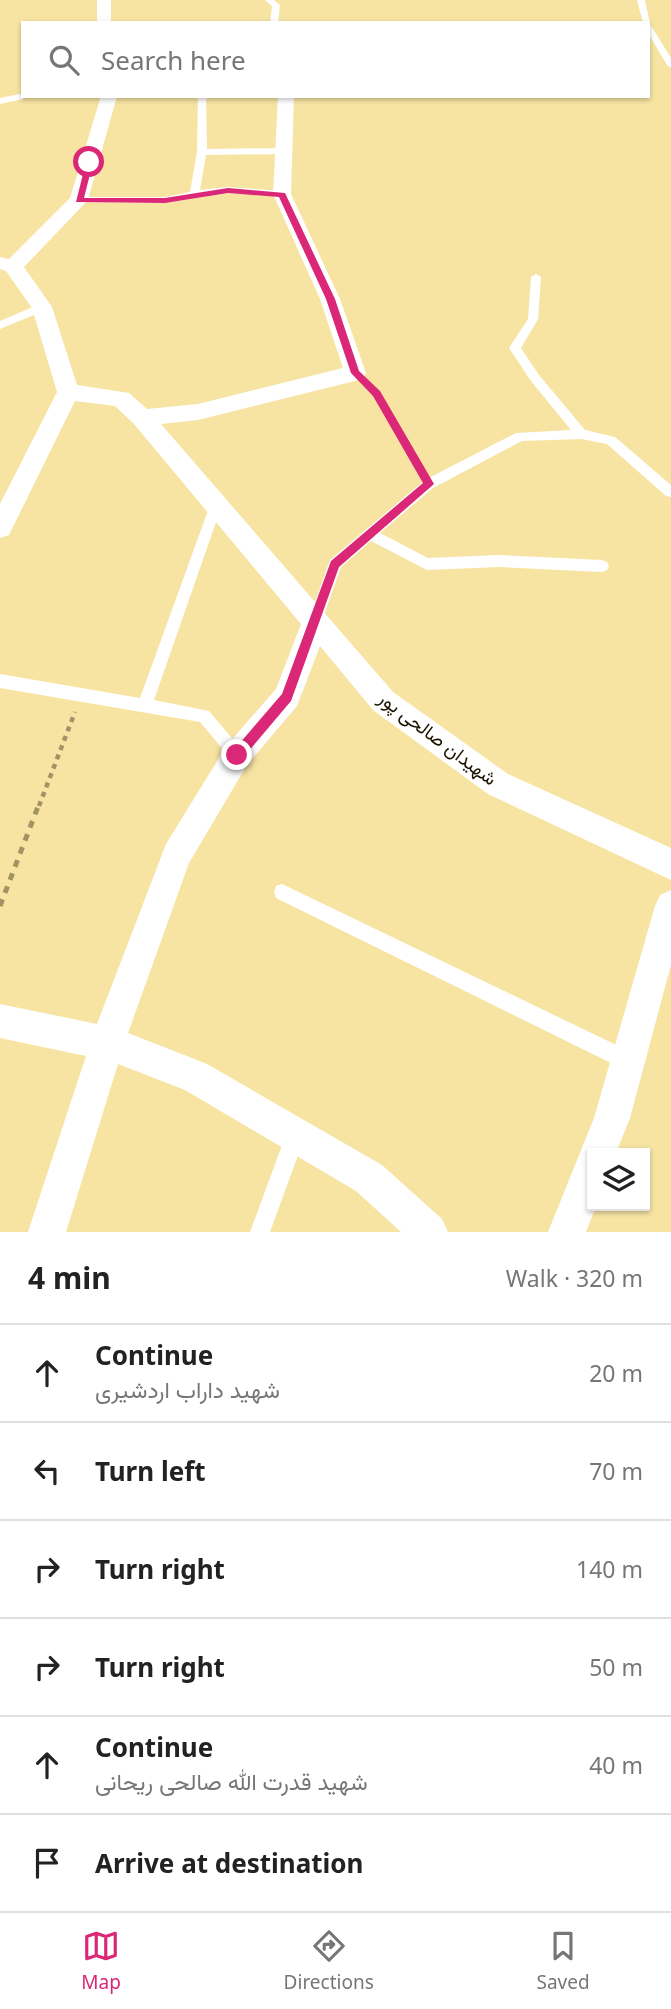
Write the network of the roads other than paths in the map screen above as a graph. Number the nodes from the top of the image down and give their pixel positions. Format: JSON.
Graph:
{"nodes":[{"id":1,"x":104,"y":0,"type":"edge"},
{"id":2,"x":269,"y":0,"type":"edge"},
{"id":3,"x":641,"y":0,"type":"edge"},
{"id":4,"x":104,"y":21,"type":"edge"},
{"id":5,"x":274,"y":21,"type":"edge"},
{"id":6,"x":647,"y":21,"type":"edge"},
{"id":7,"x":650,"y":28,"type":"edge"},
{"id":8,"x":671,"y":65,"type":"edge"},
{"id":9,"x":20,"y":97,"type":"dead end"},
{"id":10,"x":108,"y":98,"type":"edge"},
{"id":11,"x":202,"y":98,"type":"edge"},
{"id":12,"x":286,"y":98,"type":"edge"},
{"id":13,"x":0,"y":101,"type":"edge"},
{"id":14,"x":284,"y":151,"type":"junction"},
{"id":15,"x":202,"y":152,"type":"junction"},
{"id":16,"x":194,"y":194,"type":"junction"},
{"id":17,"x":282,"y":194,"type":"junction"},
{"id":18,"x":79,"y":200,"type":"junction"},
{"id":19,"x":6,"y":265,"type":"edge"},
{"id":20,"x":536,"y":278,"type":"dead end"},
{"id":21,"x":42,"y":307,"type":"junction"},
{"id":22,"x":0,"y":325,"type":"edge"},
{"id":23,"x":68,"y":391,"type":"junction"},
{"id":24,"x":142,"y":418,"type":"junction"},
{"id":25,"x":581,"y":434,"type":"junction"},
{"id":26,"x":671,"y":492,"type":"edge"},
{"id":27,"x":216,"y":505,"type":"junction"},
{"id":28,"x":0,"y":528,"type":"edge"},
{"id":29,"x":370,"y":534,"type":"junction"},
{"id":30,"x":601,"y":566,"type":"dead end"},
{"id":31,"x":316,"y":622,"type":"junction"},
{"id":32,"x":0,"y":681,"type":"edge"},
{"id":33,"x":145,"y":704,"type":"junction"},
{"id":34,"x":237,"y":755,"type":"junction"},
{"id":35,"x":671,"y":864,"type":"edge"},
{"id":36,"x":282,"y":892,"type":"dead end"},
{"id":37,"x":671,"y":906,"type":"edge"},
{"id":38,"x":0,"y":1021,"type":"edge"},
{"id":39,"x":107,"y":1043,"type":"junction"},
{"id":40,"x":628,"y":1061,"type":"junction"},
{"id":41,"x":295,"y":1135,"type":"junction"},
{"id":42,"x":600,"y":1148,"type":"edge"},
{"id":43,"x":587,"y":1181,"type":"edge"},
{"id":44,"x":47,"y":1232,"type":"edge"},
{"id":45,"x":260,"y":1232,"type":"edge"},
{"id":46,"x":429,"y":1232,"type":"edge"},
{"id":47,"x":567,"y":1232,"type":"edge"}],
"edges":[{"from":1,"to":4,"type":"street"},
{"from":2,"to":5,"type":"lane"},
{"from":3,"to":6,"type":"lane"},
{"from":7,"to":8,"type":"lane"},
{"from":9,"to":13,"type":"lane"},
{"from":10,"to":18,"type":"street"},
{"from":11,"to":15,"type":"lane"},
{"from":12,"to":14,"type":"street"},
{"from":14,"to":15,"type":"lane"},
{"from":14,"to":17,"type":"street"},
{"from":15,"to":16,"type":"lane"},
{"from":16,"to":17,"type":"lane"},
{"from":16,"to":18,"type":"lane"},
{"from":17,"to":24,"type":"street"},
{"from":18,"to":19,"type":"street"},
{"from":19,"to":21,"type":"street"},
{"from":20,"to":25,"type":"lane"},
{"from":21,"to":22,"type":"lane"},
{"from":21,"to":23,"type":"street"},
{"from":23,"to":24,"type":"street","name":"شهیدان صالحی پور"},
{"from":23,"to":28,"type":"street"},
{"from":24,"to":27,"type":"street","name":"شهیدان صالحی پور"},
{"from":25,"to":26,"type":"lane"},
{"from":25,"to":29,"type":"lane"},
{"from":27,"to":31,"type":"street","name":"شهیدان صالحی پور"},
{"from":27,"to":33,"type":"lane"},
{"from":29,"to":30,"type":"lane"},
{"from":29,"to":31,"type":"lane"},
{"from":31,"to":34,"type":"street"},
{"from":31,"to":35,"type":"street","name":"شهیدان صالحی پور"},
{"from":32,"to":33,"type":"lane"},
{"from":33,"to":34,"type":"lane"},
{"from":34,"to":39,"type":"street"},
{"from":36,"to":40,"type":"lane"},
{"from":37,"to":40,"type":"street"},
{"from":38,"to":39,"type":"street"},
{"from":39,"to":41,"type":"street"},
{"from":39,"to":44,"type":"street"},
{"from":40,"to":42,"type":"street"},
{"from":41,"to":45,"type":"lane"},
{"from":41,"to":46,"type":"street"},
{"from":43,"to":47,"type":"street"}]}
